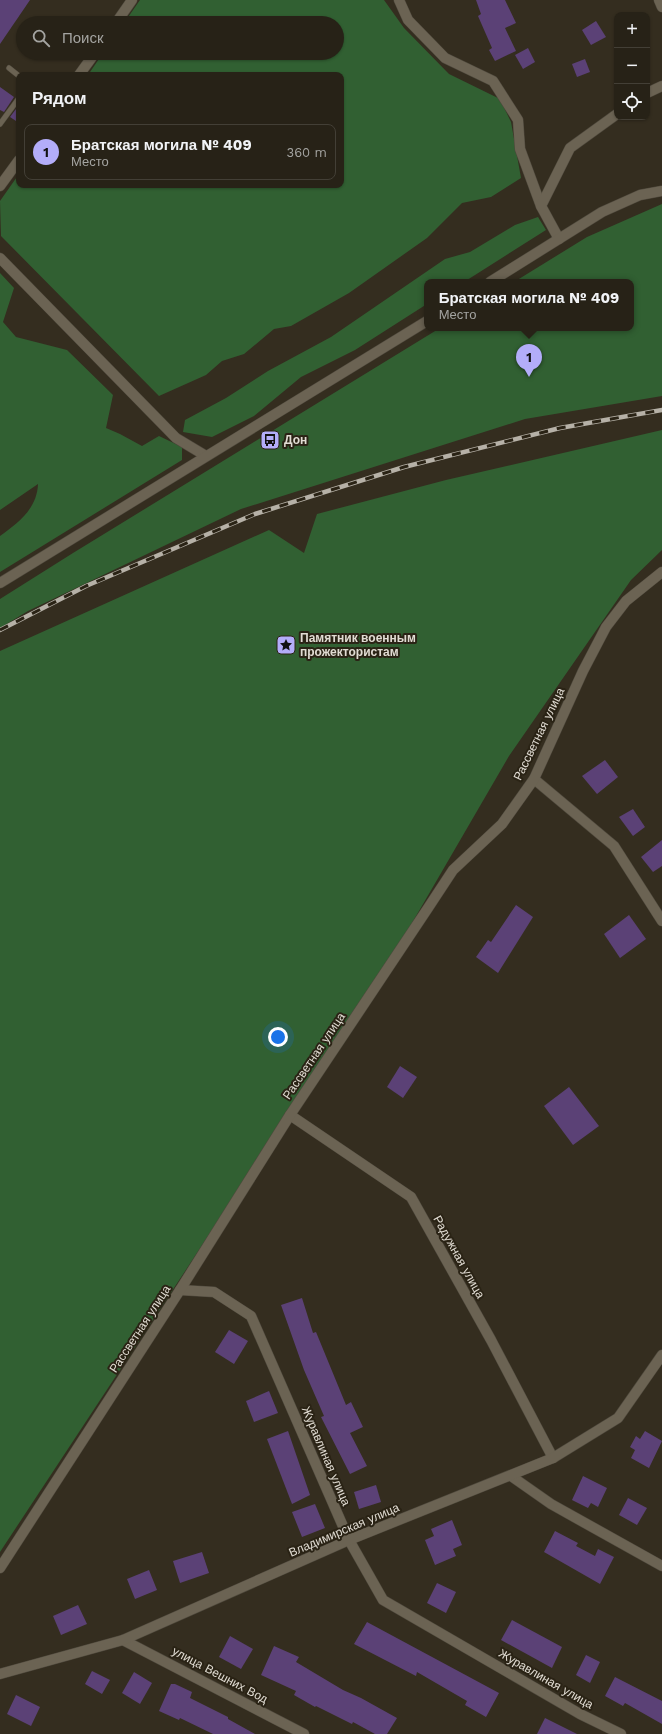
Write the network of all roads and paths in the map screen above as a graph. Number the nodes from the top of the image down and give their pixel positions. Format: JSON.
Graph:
{"nodes":[{"id":1,"x":132,"y":0,"type":"edge"},
{"id":2,"x":399,"y":0,"type":"edge"},
{"id":3,"x":659,"y":0,"type":"edge"},
{"id":4,"x":662,"y":7,"type":"edge"},
{"id":5,"x":121,"y":16,"type":"edge"},
{"id":6,"x":90,"y":60,"type":"edge"},
{"id":7,"x":9,"y":68,"type":"dead end"},
{"id":8,"x":81,"y":72,"type":"edge"},
{"id":9,"x":16,"y":74,"type":"edge"},
{"id":10,"x":662,"y":86,"type":"edge"},
{"id":11,"x":650,"y":92,"type":"edge"},
{"id":12,"x":16,"y":102,"type":"edge"},
{"id":13,"x":614,"y":116,"type":"edge"},
{"id":14,"x":0,"y":124,"type":"edge"},
{"id":15,"x":16,"y":164,"type":"edge"},
{"id":16,"x":0,"y":186,"type":"edge"},
{"id":17,"x":662,"y":191,"type":"edge"},
{"id":18,"x":541,"y":206,"type":"junction"},
{"id":19,"x":559,"y":239,"type":"junction"},
{"id":20,"x":0,"y":258,"type":"edge"},
{"id":21,"x":495,"y":279,"type":"edge"},
{"id":22,"x":424,"y":323,"type":"edge"},
{"id":23,"x":206,"y":456,"type":"junction"},
{"id":24,"x":662,"y":572,"type":"edge"},
{"id":25,"x":0,"y":583,"type":"edge"},
{"id":26,"x":534,"y":780,"type":"junction"},
{"id":27,"x":662,"y":921,"type":"edge"},
{"id":28,"x":290,"y":1115,"type":"junction"},
{"id":29,"x":180,"y":1290,"type":"junction"},
{"id":30,"x":662,"y":1355,"type":"edge"},
{"id":31,"x":553,"y":1458,"type":"junction"},
{"id":32,"x":511,"y":1476,"type":"junction"},
{"id":33,"x":349,"y":1540,"type":"junction"},
{"id":34,"x":662,"y":1566,"type":"edge"},
{"id":35,"x":0,"y":1568,"type":"edge"},
{"id":36,"x":124,"y":1640,"type":"junction"},
{"id":37,"x":0,"y":1674,"type":"edge"},
{"id":38,"x":304,"y":1734,"type":"edge"},
{"id":39,"x":621,"y":1734,"type":"edge"}],
"edges":[{"from":1,"to":5,"type":"street"},
{"from":2,"to":18,"type":"street"},
{"from":3,"to":4,"type":"street"},
{"from":6,"to":8,"type":"street"},
{"from":7,"to":9,"type":"lane"},
{"from":10,"to":11,"type":"street"},
{"from":12,"to":14,"type":"lane"},
{"from":13,"to":18,"type":"street"},
{"from":15,"to":16,"type":"street"},
{"from":17,"to":19,"type":"street"},
{"from":18,"to":19,"type":"street"},
{"from":19,"to":21,"type":"street"},
{"from":20,"to":23,"type":"street"},
{"from":22,"to":23,"type":"street"},
{"from":23,"to":25,"type":"street"},
{"from":24,"to":26,"type":"street","name":"Рассветная улица"},
{"from":26,"to":27,"type":"street"},
{"from":26,"to":28,"type":"street","name":"Рассветная улица"},
{"from":28,"to":29,"type":"street","name":"Рассветная улица"},
{"from":28,"to":31,"type":"street","name":"Радужная улица"},
{"from":29,"to":33,"type":"street","name":"Журавлиная улица"},
{"from":29,"to":35,"type":"street","name":"Рассветная улица"},
{"from":30,"to":31,"type":"street","name":"Владимирская улица"},
{"from":31,"to":32,"type":"street","name":"Владимирская улица"},
{"from":32,"to":33,"type":"street","name":"Владимирская улица"},
{"from":32,"to":34,"type":"street"},
{"from":33,"to":36,"type":"street","name":"Владимирская улица"},
{"from":33,"to":39,"type":"street","name":"Журавлиная улица"},
{"from":36,"to":37,"type":"street","name":"Владимирская улица"},
{"from":36,"to":38,"type":"street","name":"улица Вешних Вод"}]}
